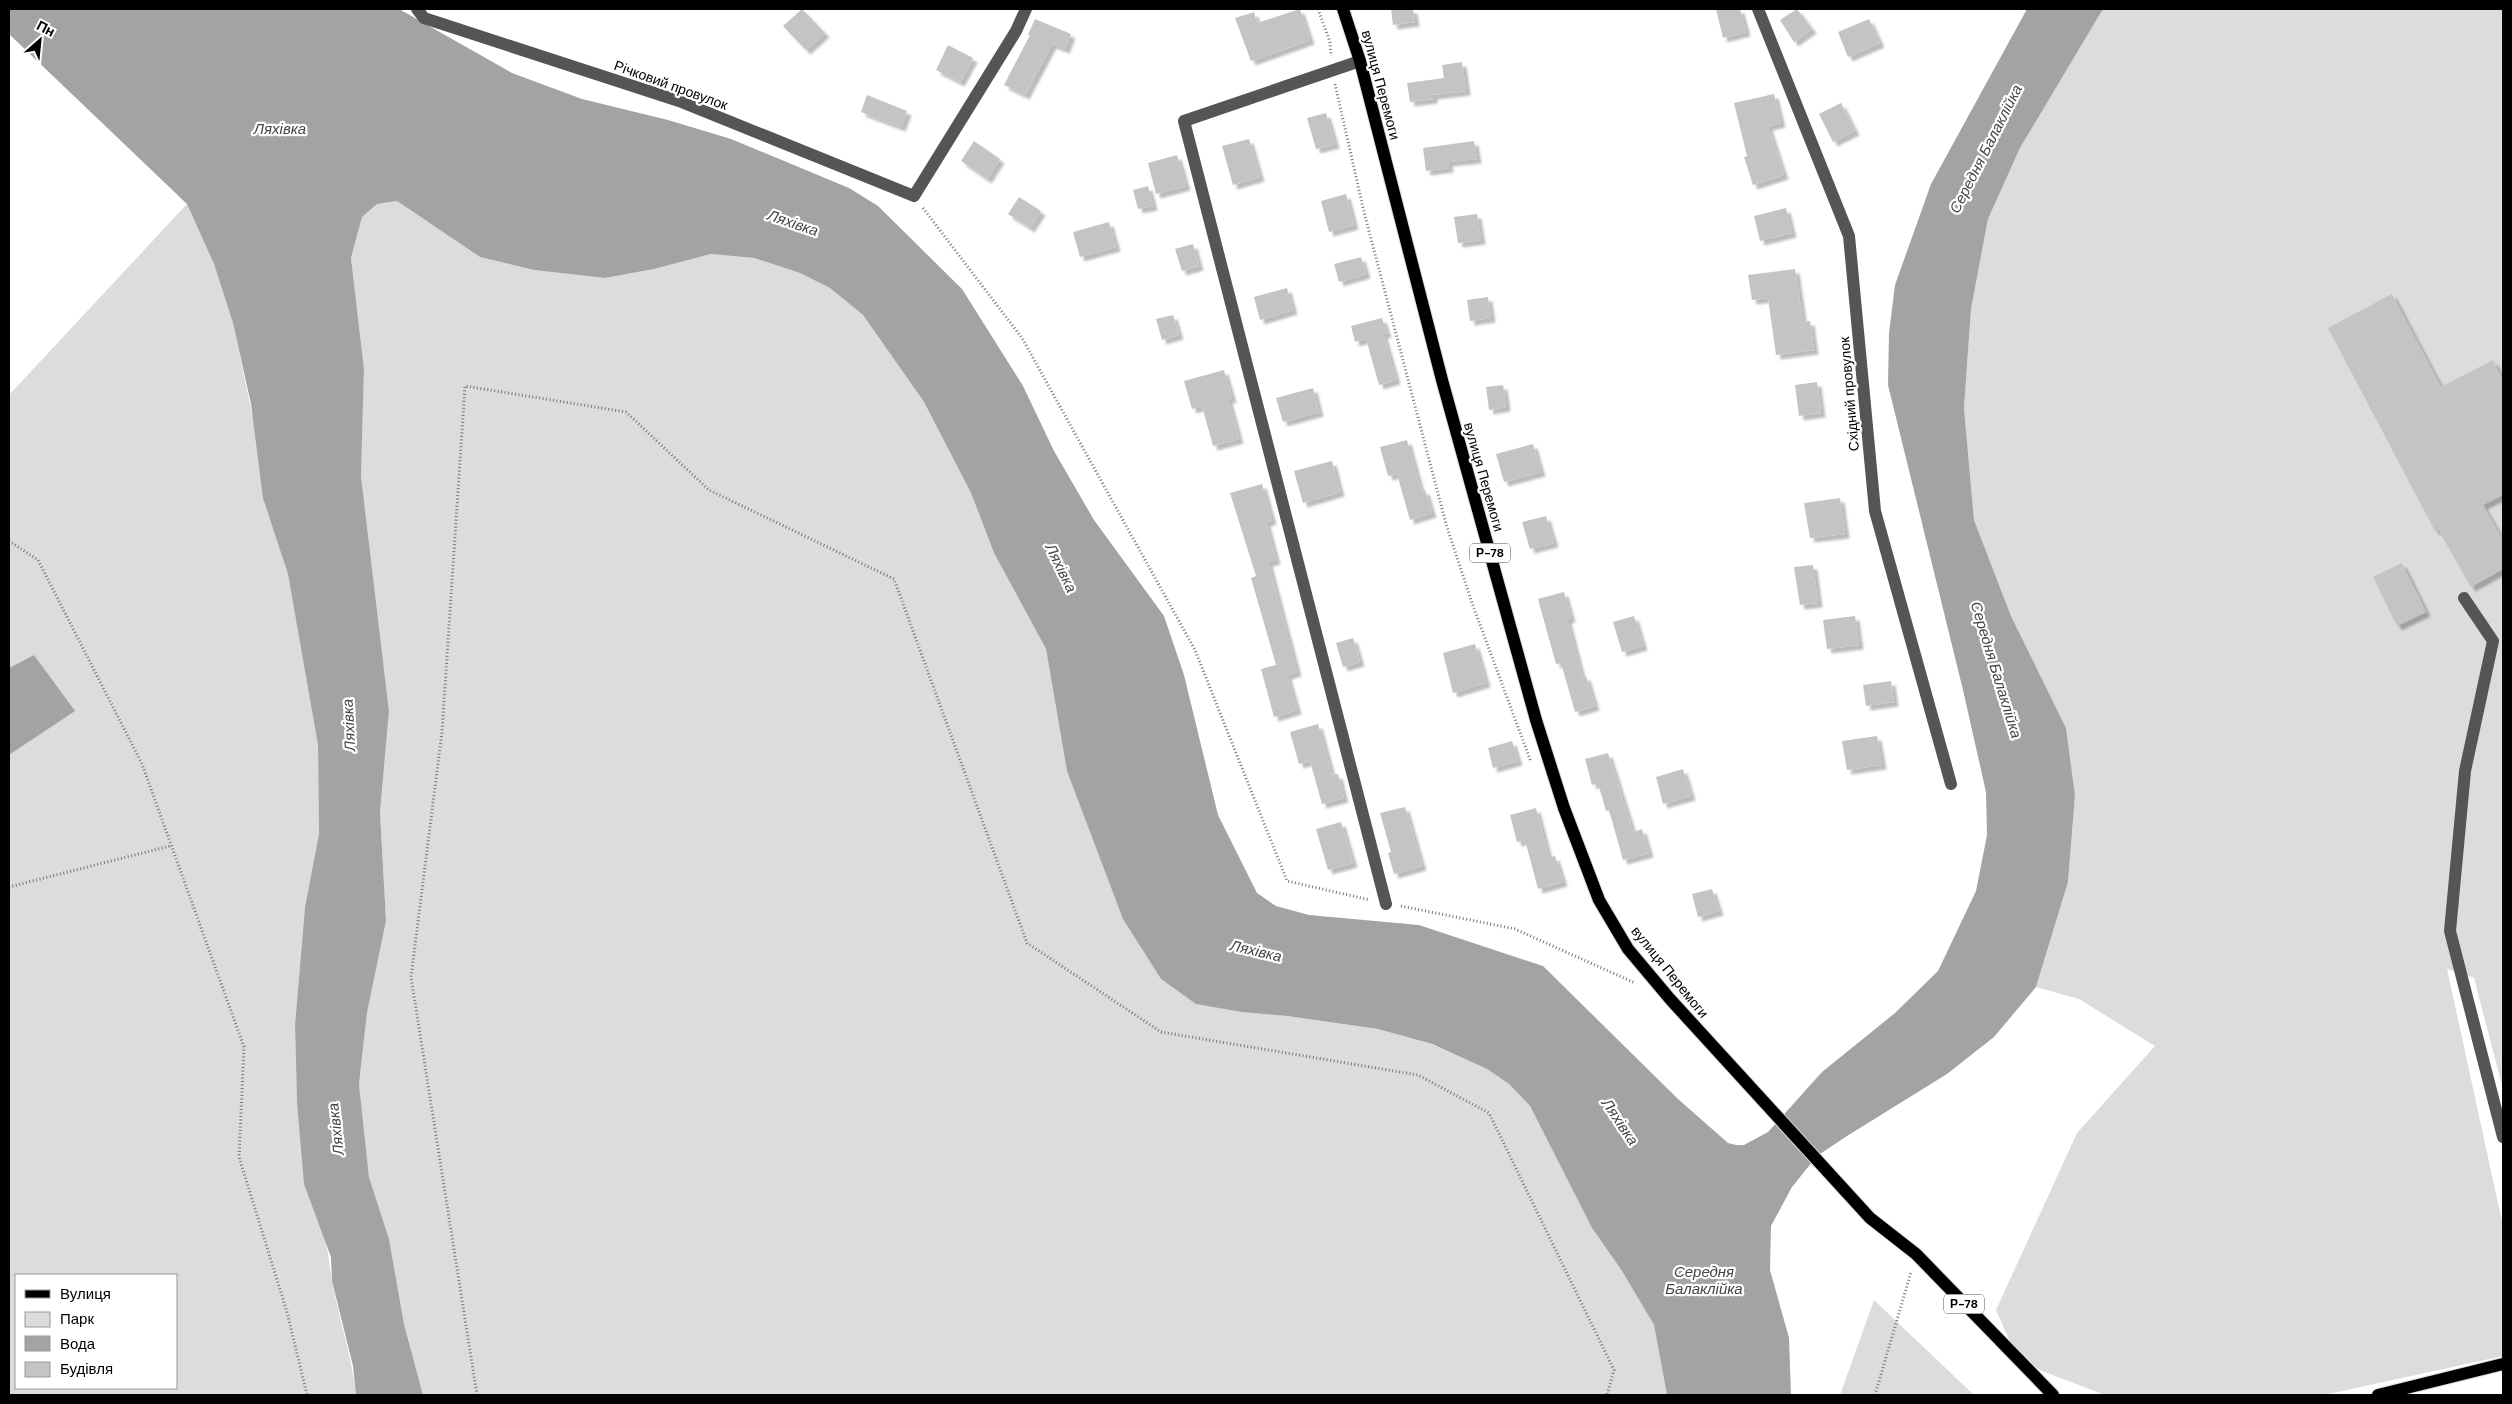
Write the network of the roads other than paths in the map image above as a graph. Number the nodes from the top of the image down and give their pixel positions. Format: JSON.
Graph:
{"nodes":[{"id":1,"x":418,"y":9,"type":"edge"},
{"id":2,"x":1026,"y":9,"type":"edge"},
{"id":3,"x":1343,"y":9,"type":"edge"},
{"id":4,"x":1758,"y":9,"type":"edge"},
{"id":5,"x":1360,"y":61,"type":"junction"},
{"id":6,"x":2464,"y":598,"type":"dead end"},
{"id":7,"x":1951,"y":784,"type":"dead end"},
{"id":8,"x":1386,"y":904,"type":"road end"},
{"id":9,"x":2503,"y":1137,"type":"edge"},
{"id":10,"x":2503,"y":1364,"type":"edge"},
{"id":11,"x":2053,"y":1395,"type":"edge"},
{"id":12,"x":2378,"y":1395,"type":"edge"}],
"edges":[{"from":1,"to":2,"type":"street","name":"Річковий провулок"},
{"from":3,"to":5,"type":"main road","name":"вулиця Перемоги","number":"Р-78"},
{"from":4,"to":7,"type":"street","name":"Східний провулок"},
{"from":5,"to":8,"type":"street"},
{"from":5,"to":11,"type":"main road","name":"вулиця Перемоги","number":"Р-78"},
{"from":6,"to":9,"type":"street"},
{"from":10,"to":12,"type":"main road"}]}
